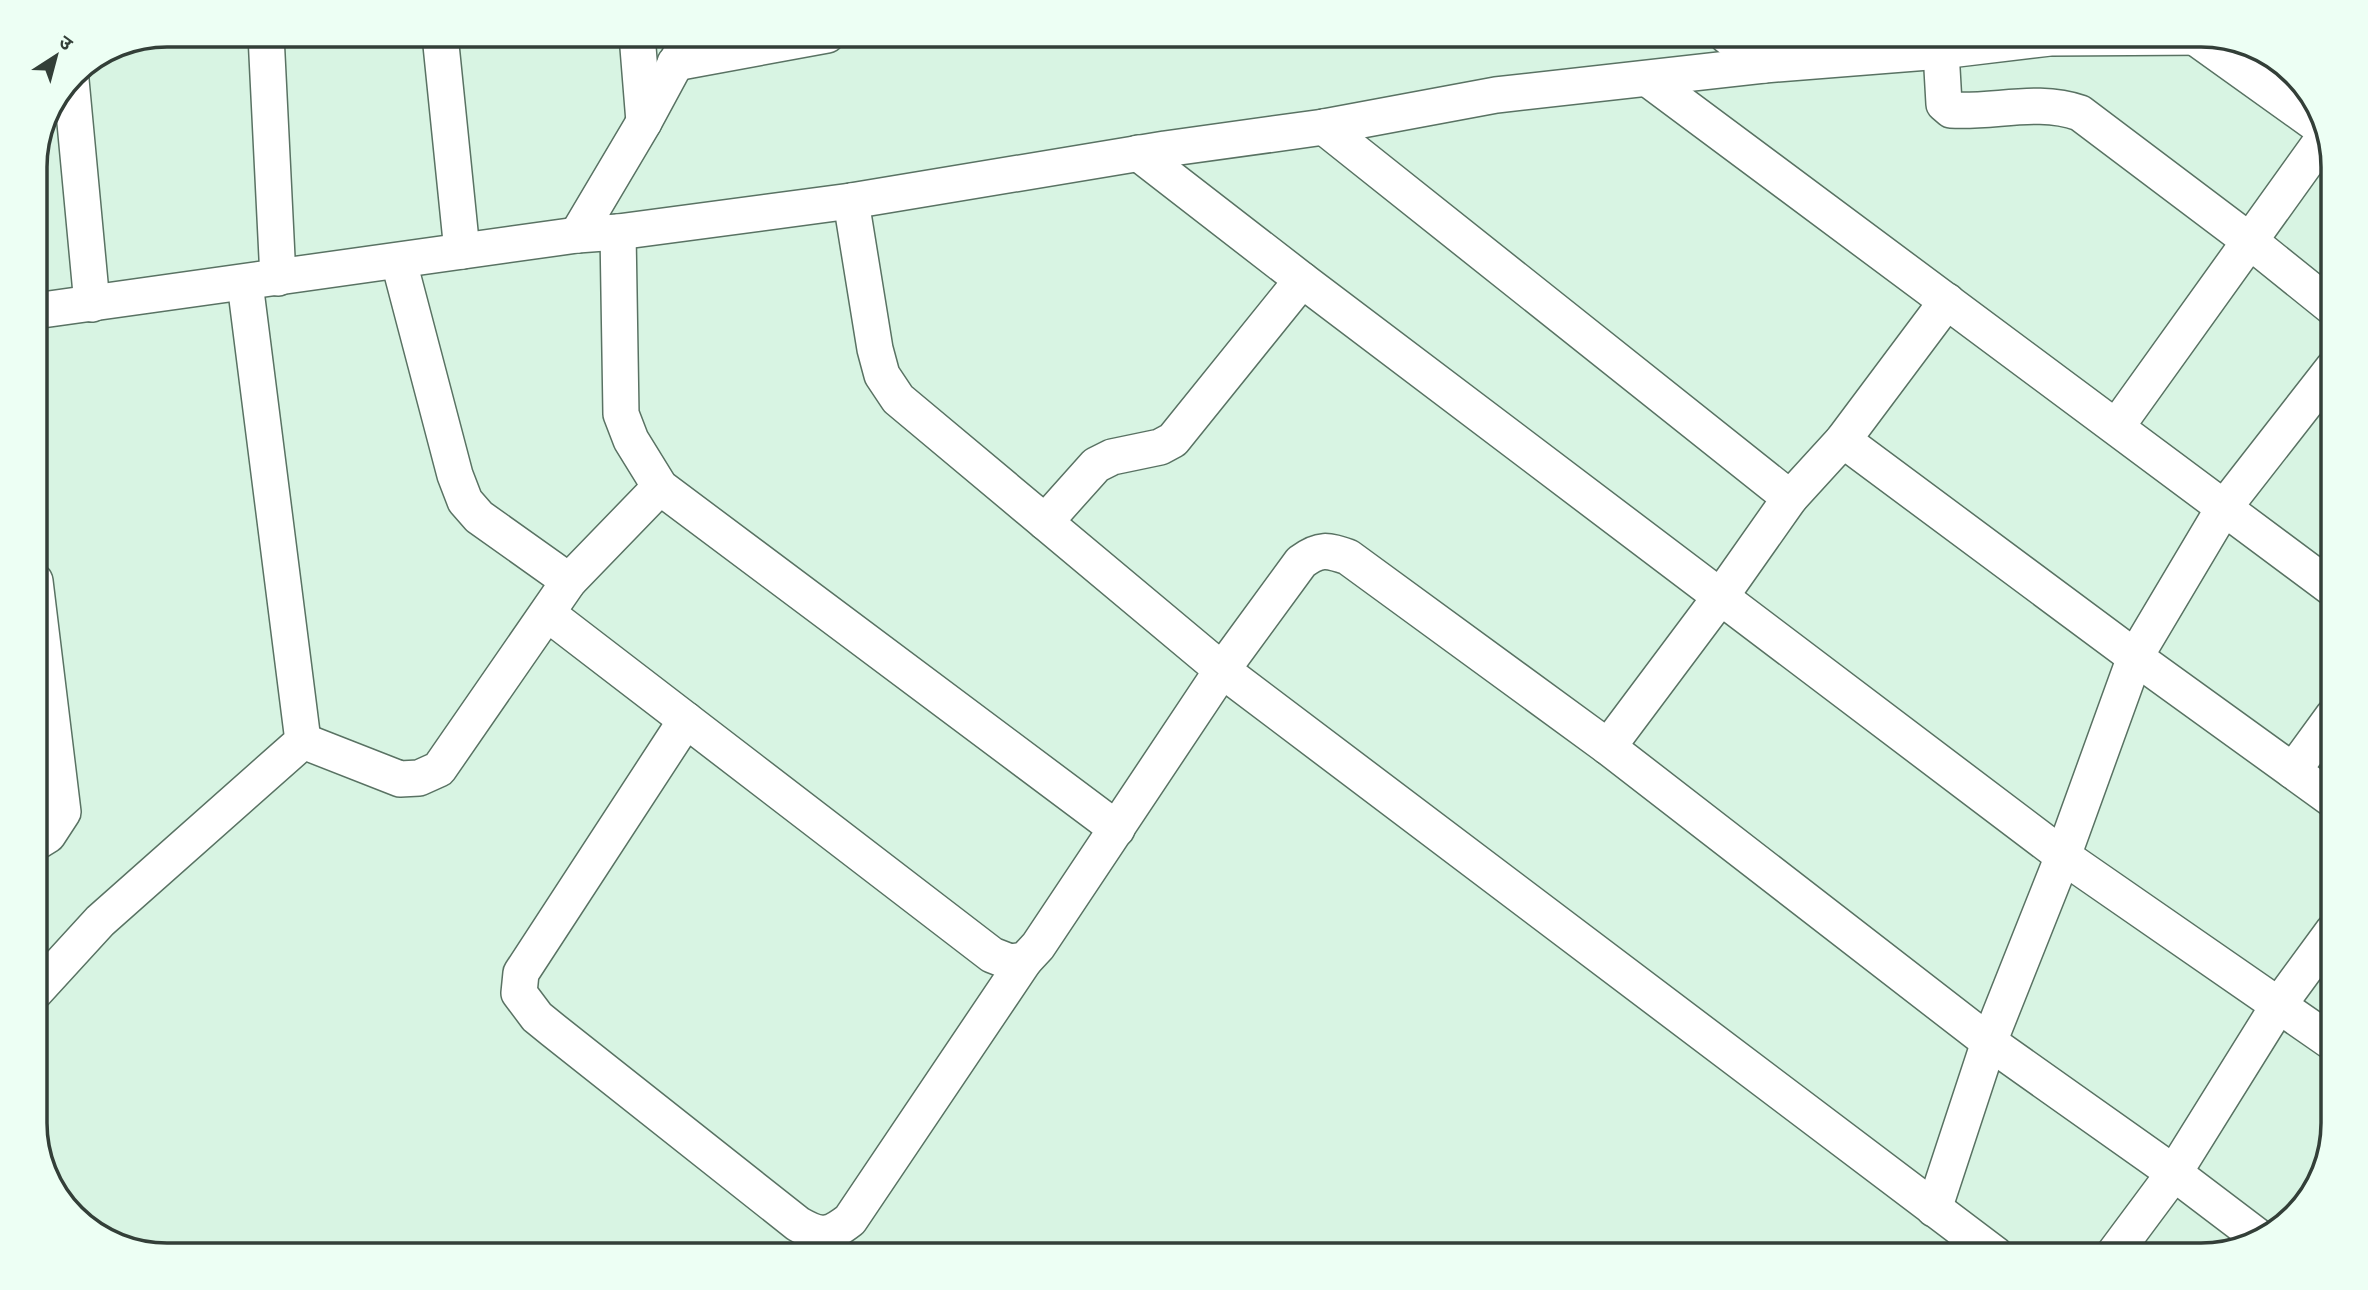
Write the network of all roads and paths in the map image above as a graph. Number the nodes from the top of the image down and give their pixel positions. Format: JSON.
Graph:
{"nodes":[{"id":1,"x":266,"y":47,"type":"edge"},
{"id":2,"x":441,"y":47,"type":"edge"},
{"id":3,"x":638,"y":47,"type":"edge"},
{"id":4,"x":704,"y":47,"type":"edge"},
{"id":5,"x":1741,"y":47,"type":"edge"},
{"id":6,"x":1971,"y":47,"type":"edge"},
{"id":7,"x":2216,"y":48,"type":"edge"},
{"id":8,"x":683,"y":49,"type":"edge"},
{"id":9,"x":1941,"y":51,"type":"junction"},
{"id":10,"x":1764,"y":65,"type":"junction"},
{"id":11,"x":1648,"y":79,"type":"junction"},
{"id":12,"x":72,"y":94,"type":"edge"},
{"id":13,"x":2310,"y":119,"type":"edge"},
{"id":14,"x":644,"y":122,"type":"junction"},
{"id":15,"x":1324,"y":127,"type":"junction"},
{"id":16,"x":2318,"y":146,"type":"edge"},
{"id":17,"x":1138,"y":153,"type":"junction"},
{"id":18,"x":851,"y":201,"type":"junction"},
{"id":19,"x":618,"y":232,"type":"junction"},
{"id":20,"x":577,"y":235,"type":"junction"},
{"id":21,"x":2251,"y":242,"type":"junction"},
{"id":22,"x":462,"y":251,"type":"junction"},
{"id":23,"x":399,"y":262,"type":"junction"},
{"id":24,"x":1302,"y":280,"type":"junction"},
{"id":25,"x":261,"y":281,"type":"junction"},
{"id":26,"x":2320,"y":298,"type":"edge"},
{"id":27,"x":1947,"y":301,"type":"junction"},
{"id":28,"x":92,"y":304,"type":"junction"},
{"id":29,"x":48,"y":310,"type":"edge"},
{"id":30,"x":2320,"y":384,"type":"edge"},
{"id":31,"x":2117,"y":426,"type":"junction"},
{"id":32,"x":1843,"y":440,"type":"junction"},
{"id":33,"x":660,"y":486,"type":"junction"},
{"id":34,"x":1790,"y":498,"type":"junction"},
{"id":35,"x":2223,"y":509,"type":"junction"},
{"id":36,"x":1045,"y":522,"type":"junction"},
{"id":37,"x":2320,"y":580,"type":"edge"},
{"id":38,"x":569,"y":582,"type":"junction"},
{"id":39,"x":1721,"y":596,"type":"junction"},
{"id":40,"x":548,"y":614,"type":"junction"},
{"id":41,"x":2135,"y":657,"type":"junction"},
{"id":42,"x":1222,"y":670,"type":"junction"},
{"id":43,"x":48,"y":688,"type":"edge"},
{"id":44,"x":686,"y":720,"type":"junction"},
{"id":45,"x":2321,"y":733,"type":"edge"},
{"id":46,"x":303,"y":741,"type":"junction"},
{"id":47,"x":1608,"y":747,"type":"junction"},
{"id":48,"x":2293,"y":771,"type":"junction"},
{"id":49,"x":2321,"y":791,"type":"edge"},
{"id":50,"x":1117,"y":829,"type":"junction"},
{"id":51,"x":48,"y":835,"type":"edge"},
{"id":52,"x":2063,"y":856,"type":"junction"},
{"id":53,"x":2321,"y":948,"type":"edge"},
{"id":54,"x":1025,"y":960,"type":"junction"},
{"id":55,"x":48,"y":978,"type":"edge"},
{"id":56,"x":2278,"y":1006,"type":"junction"},
{"id":57,"x":2321,"y":1035,"type":"edge"},
{"id":58,"x":1989,"y":1042,"type":"junction"},
{"id":59,"x":2174,"y":1173,"type":"junction"},
{"id":60,"x":1934,"y":1209,"type":"junction"},
{"id":61,"x":2251,"y":1231,"type":"edge"},
{"id":62,"x":1980,"y":1243,"type":"edge"},
{"id":63,"x":2122,"y":1243,"type":"edge"}],
"edges":[{"from":1,"to":25,"type":"street"},
{"from":2,"to":22,"type":"street"},
{"from":3,"to":14,"type":"street"},
{"from":4,"to":8,"type":"street"},
{"from":5,"to":10,"type":"street"},
{"from":6,"to":9,"type":"street"},
{"from":7,"to":13,"type":"street"},
{"from":8,"to":14,"type":"street"},
{"from":9,"to":10,"type":"street"},
{"from":9,"to":21,"type":"street"},
{"from":10,"to":11,"type":"street"},
{"from":11,"to":15,"type":"street"},
{"from":11,"to":27,"type":"street"},
{"from":12,"to":28,"type":"street"},
{"from":14,"to":20,"type":"street"},
{"from":15,"to":17,"type":"street"},
{"from":15,"to":34,"type":"street"},
{"from":16,"to":21,"type":"street"},
{"from":17,"to":18,"type":"street"},
{"from":17,"to":24,"type":"street"},
{"from":18,"to":19,"type":"street"},
{"from":18,"to":36,"type":"street"},
{"from":19,"to":20,"type":"street"},
{"from":19,"to":33,"type":"street"},
{"from":20,"to":22,"type":"street"},
{"from":21,"to":26,"type":"street"},
{"from":21,"to":31,"type":"street"},
{"from":22,"to":23,"type":"street"},
{"from":23,"to":25,"type":"street"},
{"from":23,"to":38,"type":"street"},
{"from":24,"to":36,"type":"street"},
{"from":24,"to":39,"type":"street"},
{"from":25,"to":28,"type":"street"},
{"from":25,"to":46,"type":"street"},
{"from":27,"to":31,"type":"street"},
{"from":27,"to":32,"type":"street"},
{"from":28,"to":29,"type":"street"},
{"from":30,"to":35,"type":"street"},
{"from":31,"to":35,"type":"street"},
{"from":32,"to":34,"type":"street"},
{"from":32,"to":41,"type":"street"},
{"from":33,"to":38,"type":"street"},
{"from":33,"to":50,"type":"street"},
{"from":34,"to":39,"type":"street"},
{"from":35,"to":37,"type":"street"},
{"from":35,"to":41,"type":"street"},
{"from":36,"to":42,"type":"street"},
{"from":38,"to":40,"type":"street"},
{"from":39,"to":47,"type":"street"},
{"from":39,"to":52,"type":"street"},
{"from":40,"to":44,"type":"street"},
{"from":40,"to":46,"type":"street"},
{"from":41,"to":48,"type":"street"},
{"from":41,"to":52,"type":"street"},
{"from":42,"to":47,"type":"street"},
{"from":42,"to":50,"type":"street"},
{"from":42,"to":60,"type":"street"},
{"from":43,"to":51,"type":"street"},
{"from":44,"to":54,"type":"street"},
{"from":44,"to":54,"type":"street"},
{"from":45,"to":48,"type":"street"},
{"from":46,"to":55,"type":"street"},
{"from":47,"to":58,"type":"street"},
{"from":48,"to":49,"type":"street"},
{"from":50,"to":54,"type":"street"},
{"from":52,"to":56,"type":"street"},
{"from":52,"to":58,"type":"street"},
{"from":53,"to":56,"type":"street"},
{"from":56,"to":57,"type":"street"},
{"from":56,"to":59,"type":"street"},
{"from":58,"to":59,"type":"street"},
{"from":58,"to":60,"type":"street"},
{"from":59,"to":61,"type":"street"},
{"from":59,"to":63,"type":"street"},
{"from":60,"to":62,"type":"street"}]}
